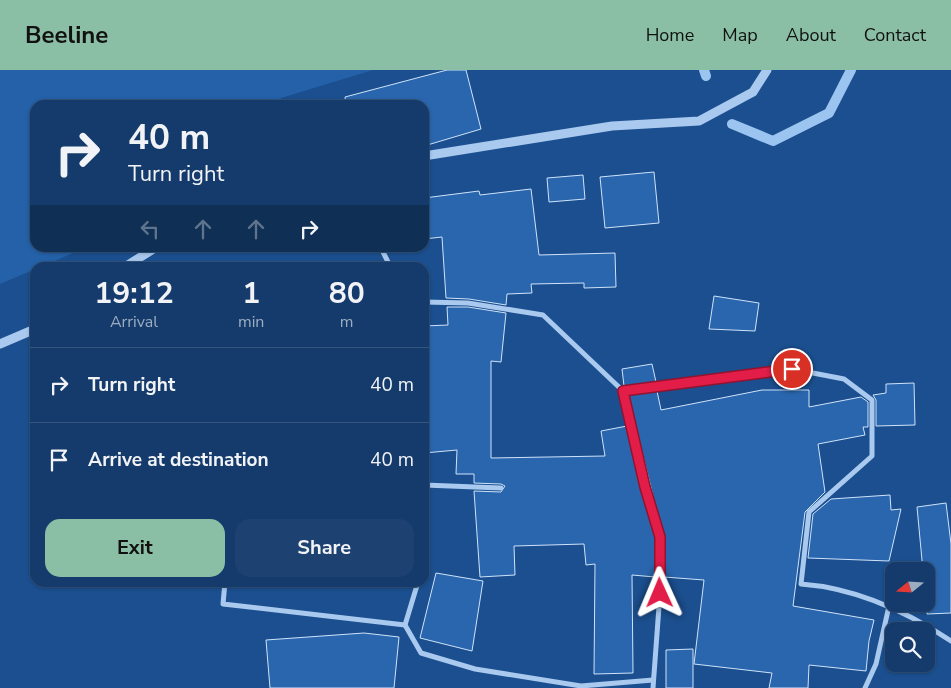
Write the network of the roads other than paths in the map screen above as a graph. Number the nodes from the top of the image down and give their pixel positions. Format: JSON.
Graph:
{"nodes":[{"id":1,"x":767,"y":70,"type":"edge"},
{"id":2,"x":429,"y":155,"type":"edge"},
{"id":3,"x":149,"y":252,"type":"edge"},
{"id":4,"x":133,"y":262,"type":"edge"},
{"id":5,"x":429,"y":302,"type":"edge"},
{"id":6,"x":30,"y":331,"type":"edge"},
{"id":7,"x":0,"y":344,"type":"edge"},
{"id":8,"x":623,"y":391,"type":"junction"},
{"id":9,"x":429,"y":486,"type":"edge"},
{"id":10,"x":501,"y":488,"type":"dead end"},
{"id":11,"x":225,"y":587,"type":"edge"},
{"id":12,"x":416,"y":587,"type":"edge"},
{"id":13,"x":885,"y":605,"type":"edge"},
{"id":14,"x":888,"y":612,"type":"edge"},
{"id":15,"x":901,"y":612,"type":"edge"},
{"id":16,"x":405,"y":625,"type":"junction"},
{"id":17,"x":951,"y":641,"type":"edge"},
{"id":18,"x":653,"y":680,"type":"junction"},
{"id":19,"x":653,"y":688,"type":"edge"},
{"id":20,"x":865,"y":688,"type":"edge"}],
"edges":[{"from":1,"to":2,"type":"street"},
{"from":3,"to":4,"type":"street"},
{"from":5,"to":8,"type":"street"},
{"from":6,"to":7,"type":"street"},
{"from":8,"to":13,"type":"street"},
{"from":8,"to":18,"type":"street"},
{"from":9,"to":10,"type":"street"},
{"from":11,"to":16,"type":"street"},
{"from":12,"to":16,"type":"street"},
{"from":14,"to":20,"type":"street"},
{"from":15,"to":17,"type":"street"},
{"from":16,"to":18,"type":"street"},
{"from":18,"to":19,"type":"street"}]}
